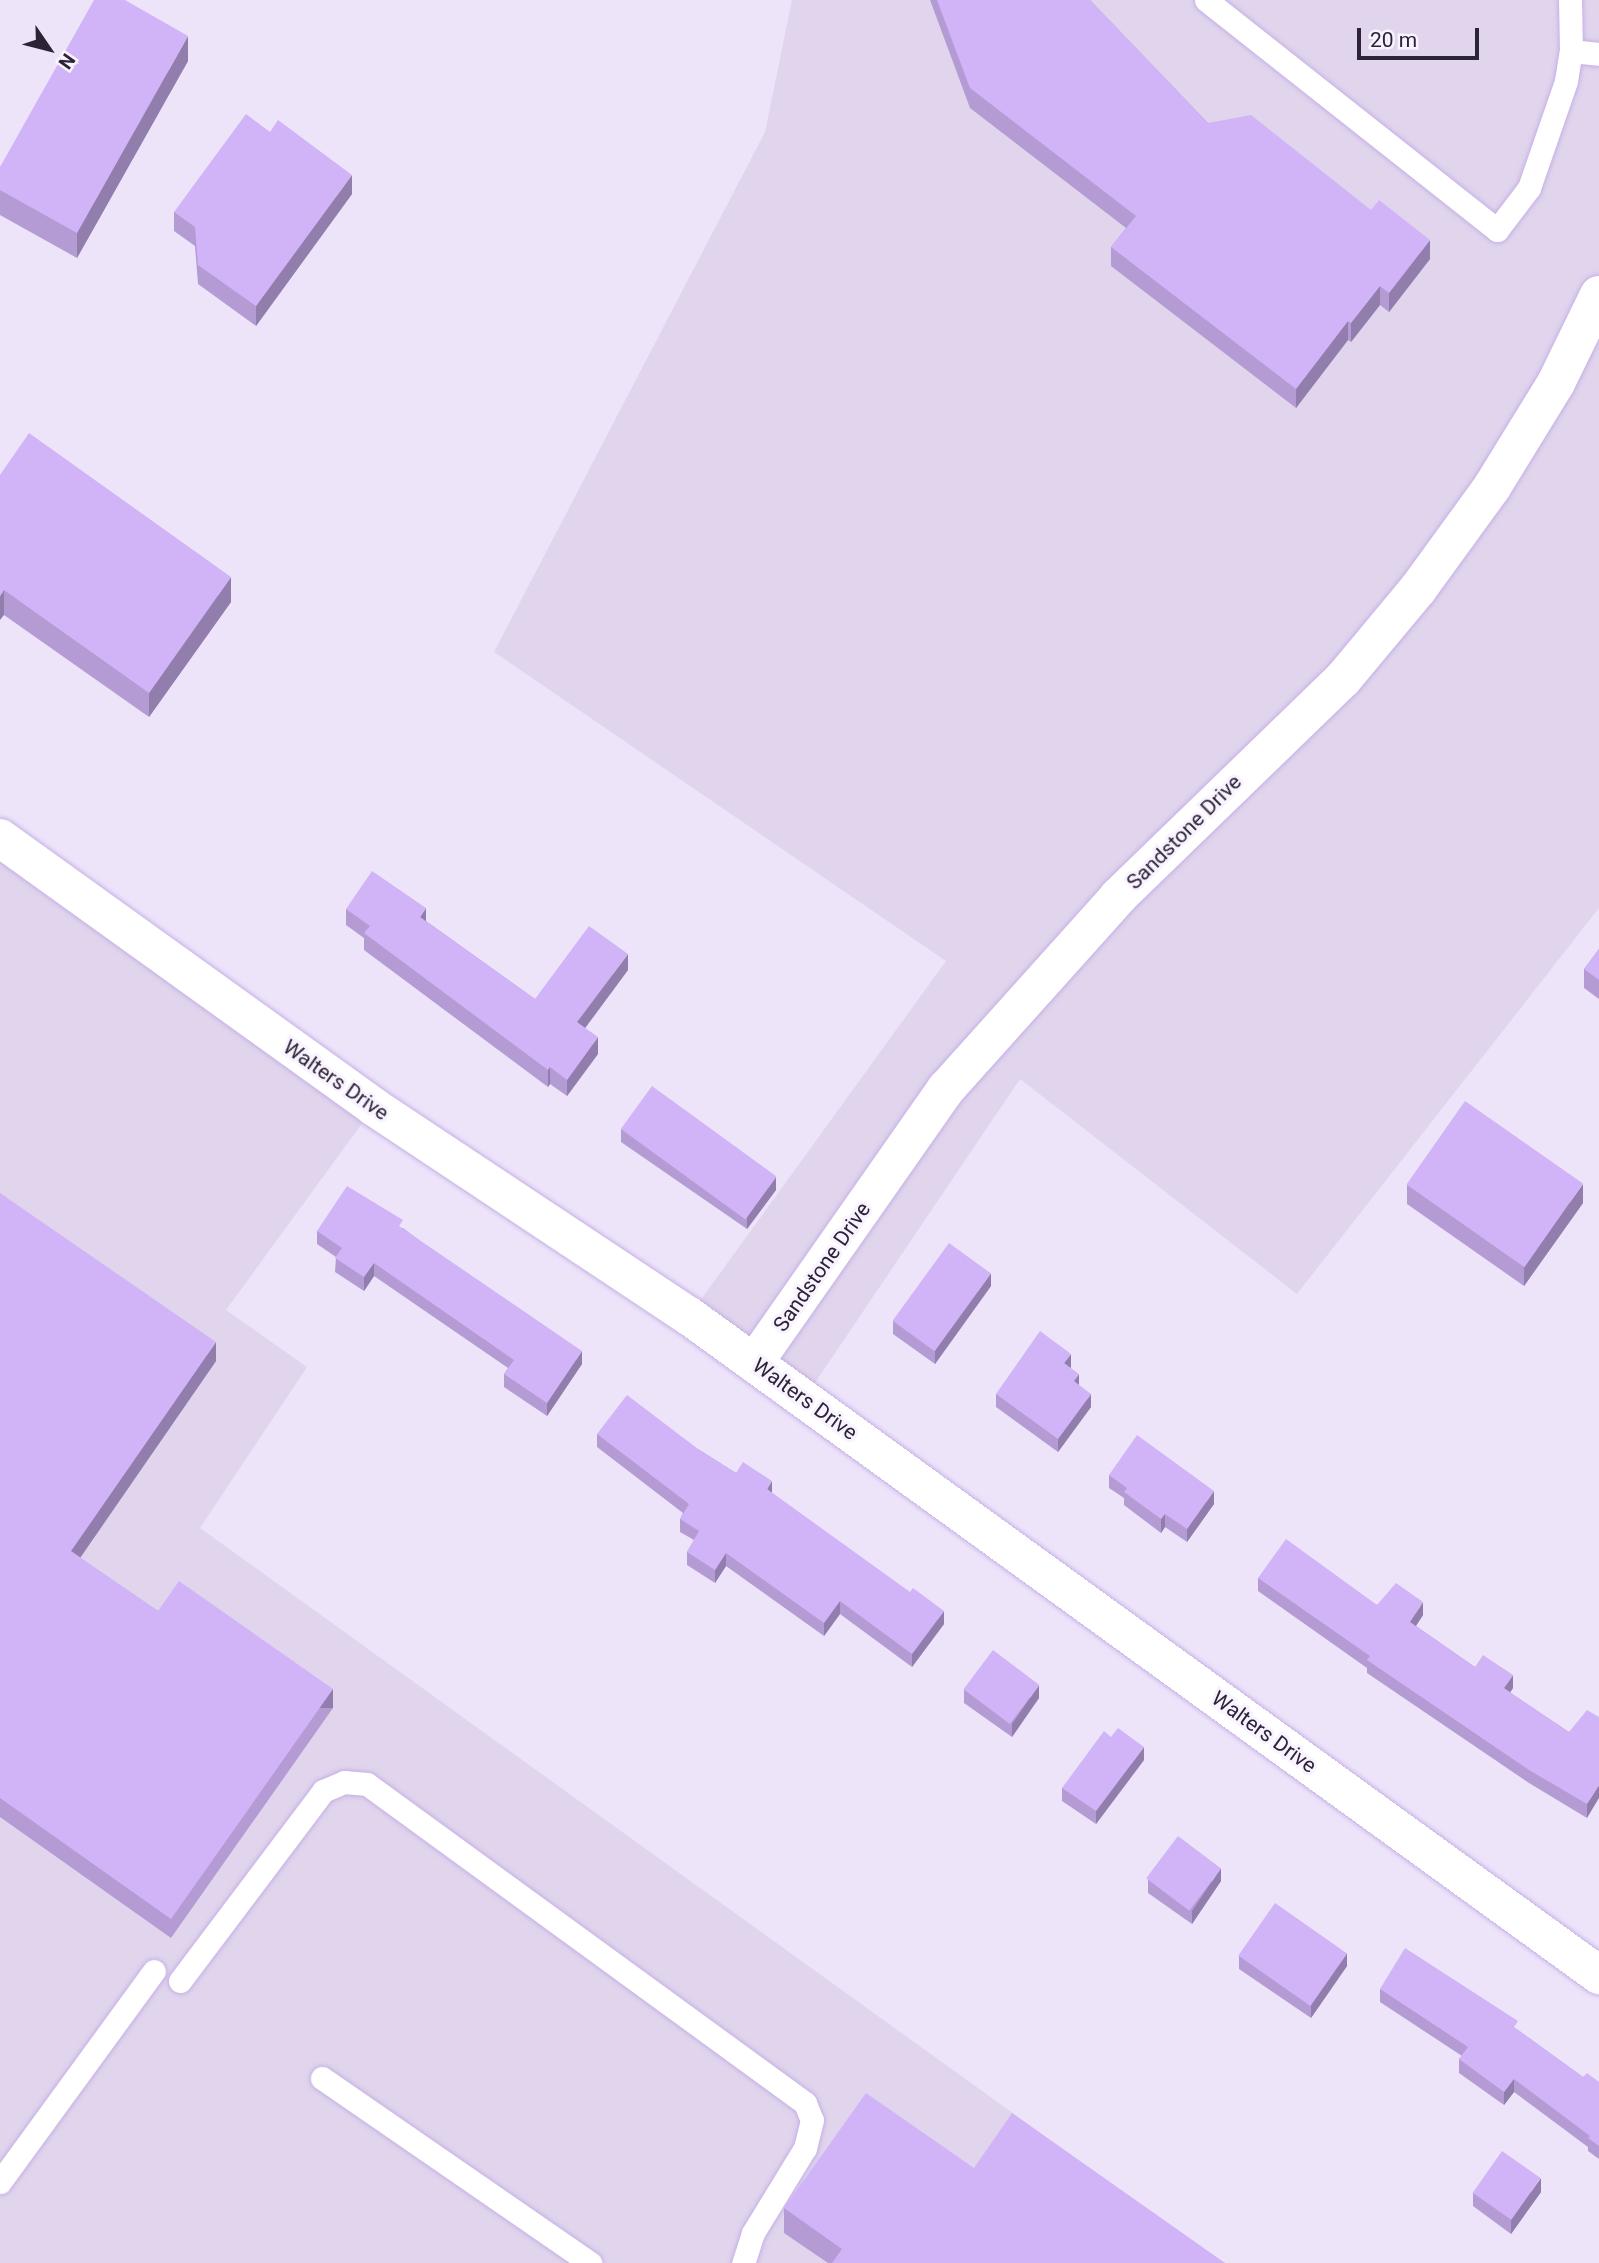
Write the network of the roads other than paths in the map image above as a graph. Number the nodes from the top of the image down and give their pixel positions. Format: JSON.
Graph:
{"nodes":[{"id":1,"x":1206,"y":0,"type":"edge"},
{"id":2,"x":1570,"y":0,"type":"edge"},
{"id":3,"x":1571,"y":51,"type":"junction"},
{"id":4,"x":1599,"y":54,"type":"edge"},
{"id":5,"x":1599,"y":295,"type":"edge"},
{"id":6,"x":0,"y":838,"type":"edge"},
{"id":7,"x":754,"y":1363,"type":"junction"},
{"id":8,"x":154,"y":1971,"type":"dead end"},
{"id":9,"x":1599,"y":1975,"type":"edge"},
{"id":10,"x":180,"y":1982,"type":"dead end"},
{"id":11,"x":322,"y":2078,"type":"dead end"},
{"id":12,"x":0,"y":2182,"type":"edge"},
{"id":13,"x":590,"y":2263,"type":"edge"},
{"id":14,"x":743,"y":2263,"type":"edge"}],
"edges":[{"from":1,"to":3,"type":"lane"},
{"from":2,"to":3,"type":"lane"},
{"from":3,"to":4,"type":"lane"},
{"from":5,"to":7,"type":"street","name":"Sandstone Drive"},
{"from":6,"to":7,"type":"street","name":"Walters Drive"},
{"from":7,"to":9,"type":"street","name":"Walters Drive"},
{"from":8,"to":12,"type":"lane"},
{"from":10,"to":14,"type":"lane"},
{"from":11,"to":13,"type":"lane"}]}
